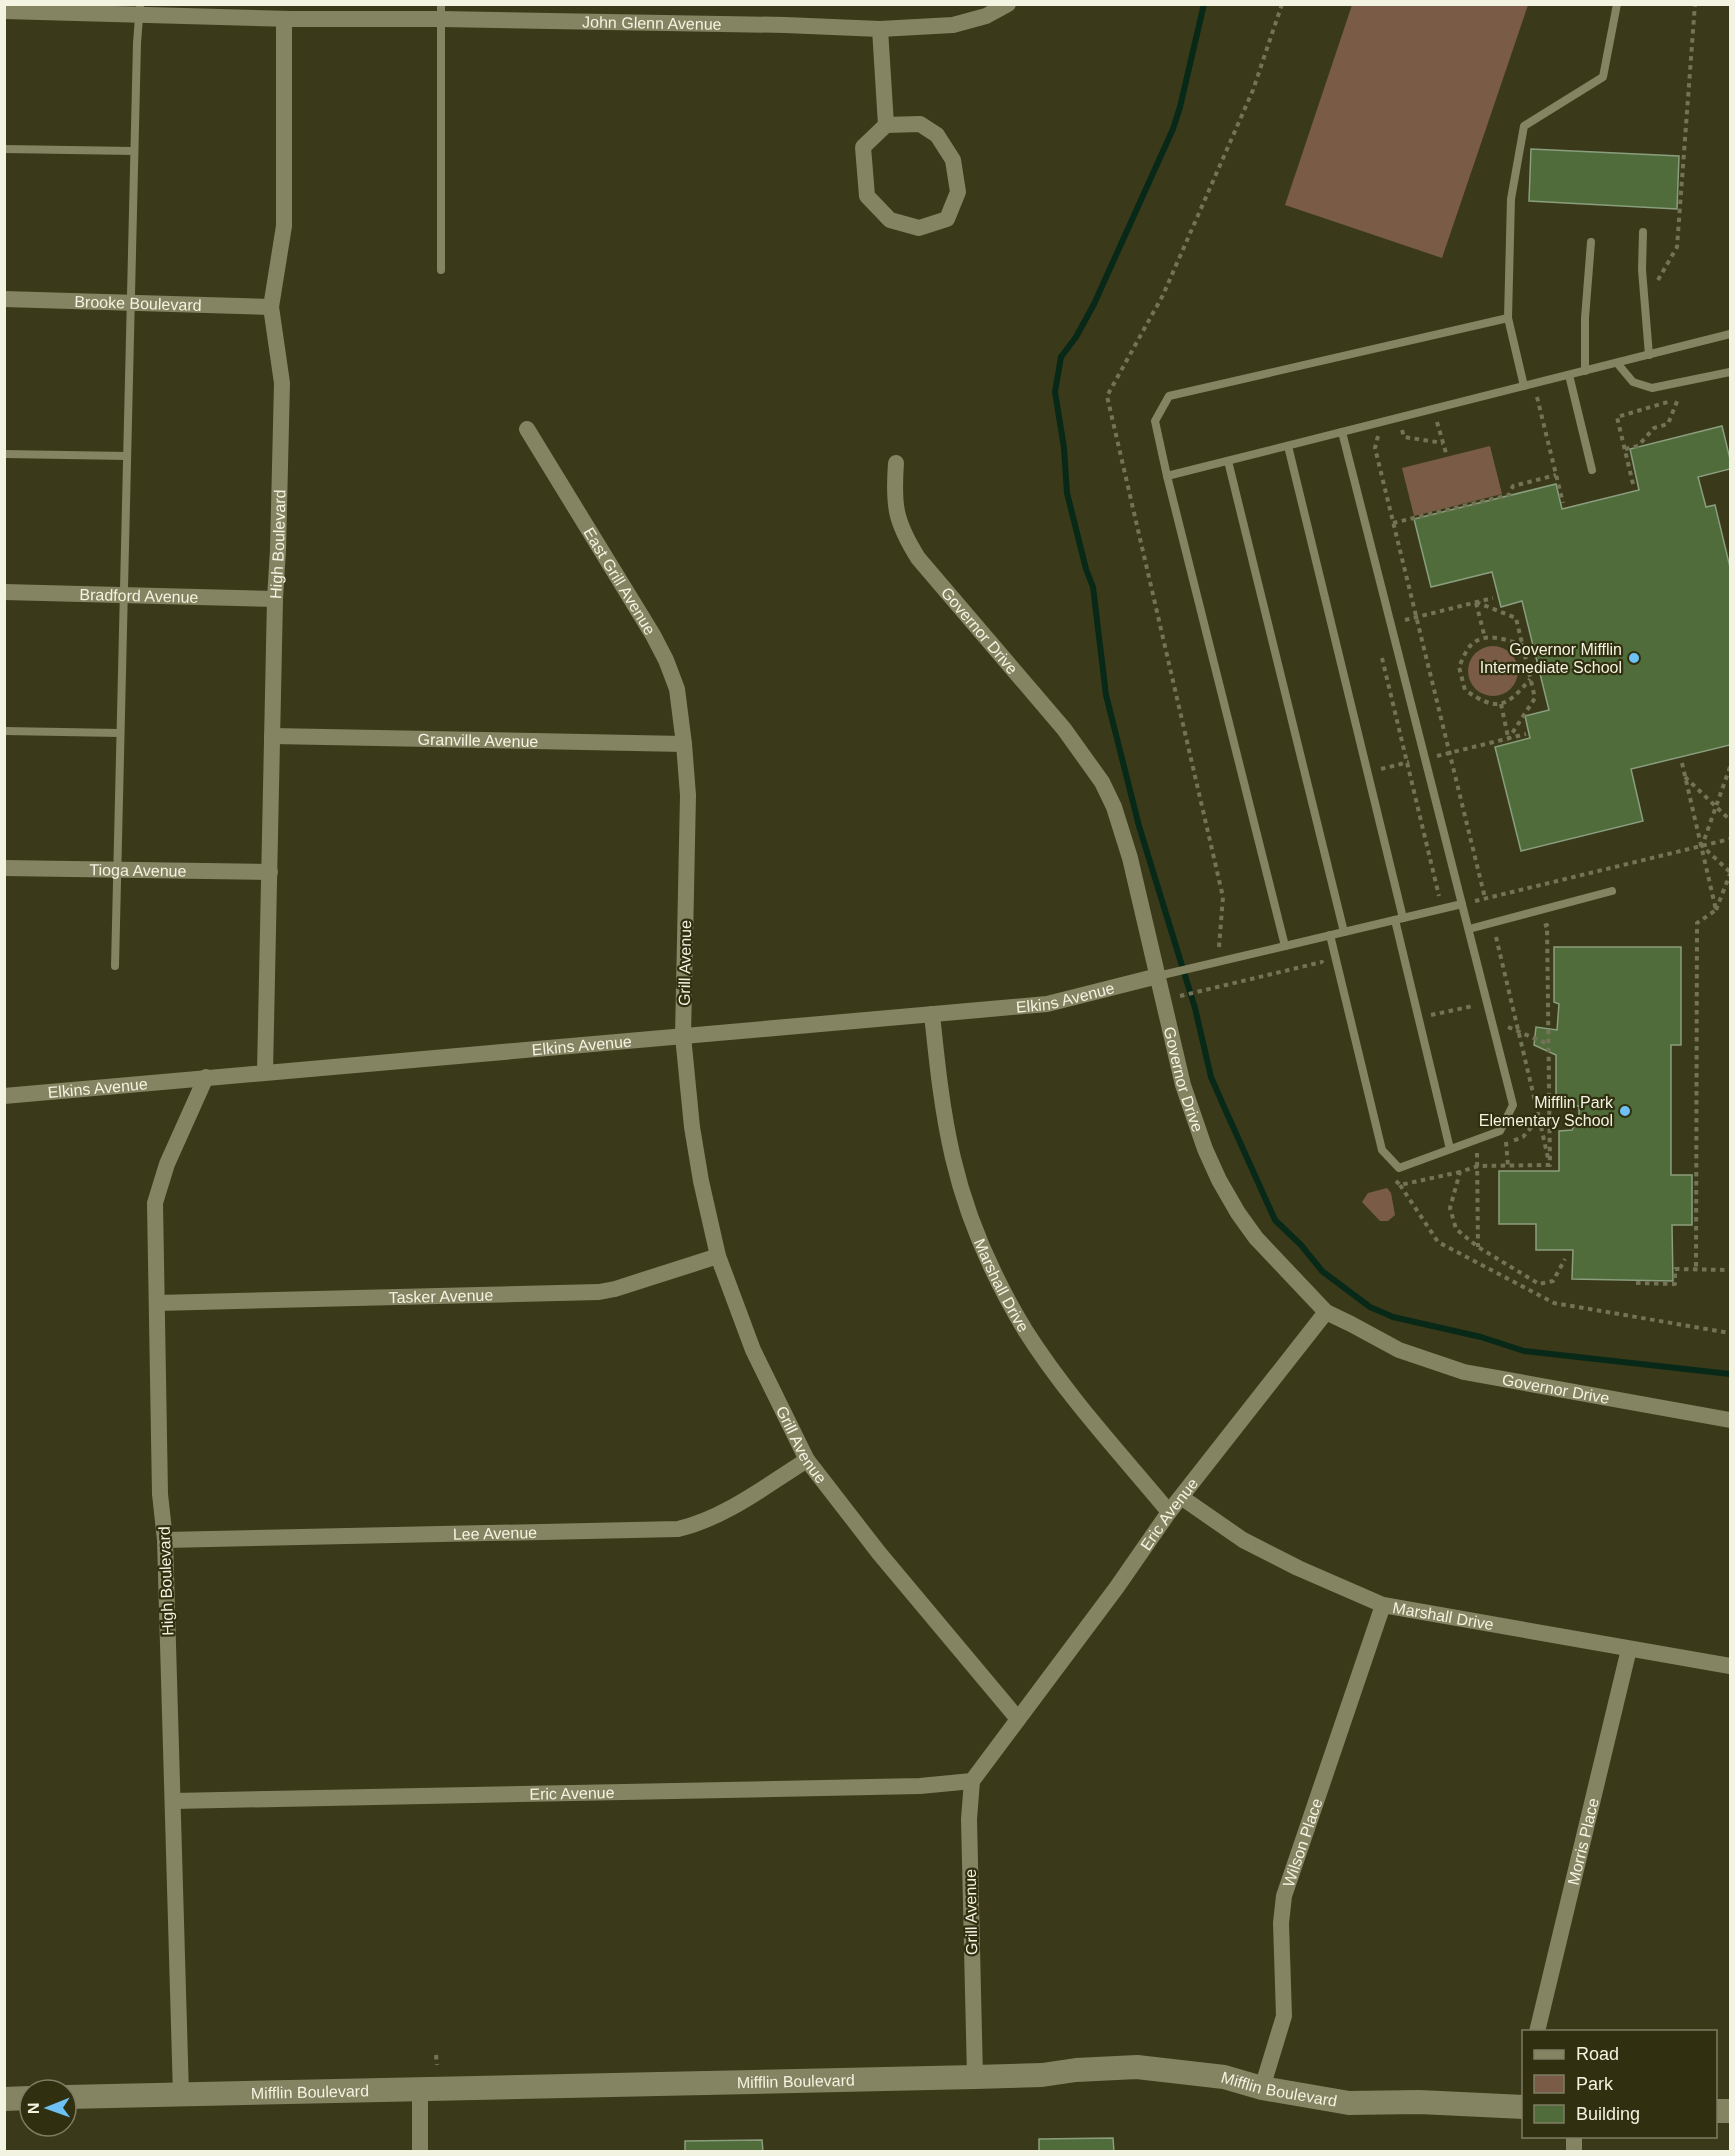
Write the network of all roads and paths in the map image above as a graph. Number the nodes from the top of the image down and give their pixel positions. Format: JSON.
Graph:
{"nodes":[{"id":1,"x":1008,"y":4,"type":"edge"},
{"id":2,"x":1617,"y":4,"type":"edge"},
{"id":3,"x":1695,"y":4,"type":"edge"},
{"id":4,"x":140,"y":9,"type":"edge"},
{"id":5,"x":4,"y":11,"type":"edge"},
{"id":6,"x":441,"y":12,"type":"edge"},
{"id":7,"x":288,"y":14,"type":"edge"},
{"id":8,"x":880,"y":29,"type":"junction"},
{"id":9,"x":886,"y":125,"type":"junction"},
{"id":10,"x":4,"y":149,"type":"edge"},
{"id":11,"x":134,"y":151,"type":"junction"},
{"id":12,"x":1643,"y":232,"type":"dead end"},
{"id":13,"x":1591,"y":242,"type":"dead end"},
{"id":14,"x":441,"y":270,"type":"dead end"},
{"id":15,"x":4,"y":299,"type":"edge"},
{"id":16,"x":1644,"y":299,"type":"junction"},
{"id":17,"x":130,"y":304,"type":"junction"},
{"id":18,"x":271,"y":307,"type":"junction"},
{"id":19,"x":1508,"y":318,"type":"junction"},
{"id":20,"x":1731,"y":334,"type":"edge"},
{"id":21,"x":1649,"y":355,"type":"junction"},
{"id":22,"x":1617,"y":363,"type":"junction"},
{"id":23,"x":1585,"y":371,"type":"junction"},
{"id":24,"x":1731,"y":372,"type":"edge"},
{"id":25,"x":1569,"y":375,"type":"junction"},
{"id":26,"x":1524,"y":386,"type":"junction"},
{"id":27,"x":1687,"y":396,"type":"dead end"},
{"id":28,"x":1526,"y":398,"type":"dead end"},
{"id":29,"x":1678,"y":399,"type":"junction"},
{"id":30,"x":1448,"y":418,"type":"dead end"},
{"id":31,"x":1436,"y":420,"type":"junction"},
{"id":32,"x":1428,"y":422,"type":"dead end"},
{"id":33,"x":1410,"y":427,"type":"dead end"},
{"id":34,"x":527,"y":429,"type":"dead end"},
{"id":35,"x":1342,"y":432,"type":"junction"},
{"id":36,"x":1378,"y":435,"type":"dead end"},
{"id":37,"x":1443,"y":443,"type":"junction"},
{"id":38,"x":1288,"y":446,"type":"junction"},
{"id":39,"x":1625,"y":449,"type":"junction"},
{"id":40,"x":1446,"y":453,"type":"dead end"},
{"id":41,"x":4,"y":454,"type":"edge"},
{"id":42,"x":127,"y":456,"type":"junction"},
{"id":43,"x":1228,"y":461,"type":"junction"},
{"id":44,"x":896,"y":463,"type":"dead end"},
{"id":45,"x":1592,"y":470,"type":"dead end"},
{"id":46,"x":1556,"y":475,"type":"junction"},
{"id":47,"x":1167,"y":476,"type":"junction"},
{"id":48,"x":1633,"y":484,"type":"dead end"},
{"id":49,"x":1563,"y":503,"type":"dead end"},
{"id":50,"x":1393,"y":523,"type":"junction"},
{"id":51,"x":4,"y":592,"type":"edge"},
{"id":52,"x":124,"y":595,"type":"junction"},
{"id":53,"x":1493,"y":598,"type":"dead end"},
{"id":54,"x":274,"y":599,"type":"junction"},
{"id":55,"x":1476,"y":602,"type":"junction"},
{"id":56,"x":1416,"y":617,"type":"junction"},
{"id":57,"x":1391,"y":623,"type":"junction"},
{"id":58,"x":1485,"y":638,"type":"junction"},
{"id":59,"x":1522,"y":645,"type":"junction"},
{"id":60,"x":1380,"y":650,"type":"dead end"},
{"id":61,"x":1530,"y":679,"type":"junction"},
{"id":62,"x":1501,"y":704,"type":"junction"},
{"id":63,"x":4,"y":731,"type":"edge"},
{"id":64,"x":120,"y":733,"type":"junction"},
{"id":65,"x":1526,"y":734,"type":"dead end"},
{"id":66,"x":272,"y":736,"type":"junction"},
{"id":67,"x":1509,"y":738,"type":"junction"},
{"id":68,"x":684,"y":744,"type":"junction"},
{"id":69,"x":1449,"y":752,"type":"junction"},
{"id":70,"x":1425,"y":758,"type":"junction"},
{"id":71,"x":1407,"y":763,"type":"junction"},
{"id":72,"x":1682,"y":763,"type":"dead end"},
{"id":73,"x":1731,"y":767,"type":"edge"},
{"id":74,"x":1368,"y":772,"type":"junction"},
{"id":75,"x":1685,"y":777,"type":"junction"},
{"id":76,"x":1716,"y":806,"type":"junction"},
{"id":77,"x":1731,"y":820,"type":"edge"},
{"id":78,"x":1731,"y":839,"type":"edge"},
{"id":79,"x":1702,"y":846,"type":"junction"},
{"id":80,"x":4,"y":868,"type":"edge"},
{"id":81,"x":118,"y":870,"type":"junction"},
{"id":82,"x":270,"y":872,"type":"junction"},
{"id":83,"x":1731,"y":873,"type":"edge"},
{"id":84,"x":1612,"y":891,"type":"dead end"},
{"id":85,"x":1462,"y":904,"type":"junction"},
{"id":86,"x":1442,"y":909,"type":"junction"},
{"id":87,"x":1716,"y":910,"type":"junction"},
{"id":88,"x":1399,"y":919,"type":"junction"},
{"id":89,"x":1469,"y":929,"type":"junction"},
{"id":90,"x":1344,"y":932,"type":"junction"},
{"id":91,"x":1330,"y":936,"type":"junction"},
{"id":92,"x":1285,"y":946,"type":"junction"},
{"id":93,"x":116,"y":966,"type":"dead end"},
{"id":94,"x":1325,"y":973,"type":"dead end"},
{"id":95,"x":1158,"y":976,"type":"junction"},
{"id":96,"x":1164,"y":1000,"type":"junction"},
{"id":97,"x":932,"y":1014,"type":"junction"},
{"id":98,"x":683,"y":1036,"type":"junction"},
{"id":99,"x":265,"y":1072,"type":"junction"},
{"id":100,"x":206,"y":1077,"type":"junction"},
{"id":101,"x":4,"y":1095,"type":"edge"},
{"id":102,"x":1539,"y":1118,"type":"dead end"},
{"id":103,"x":1450,"y":1149,"type":"junction"},
{"id":104,"x":1550,"y":1165,"type":"dead end"},
{"id":105,"x":1478,"y":1166,"type":"dead end"},
{"id":106,"x":1460,"y":1172,"type":"dead end"},
{"id":107,"x":1393,"y":1178,"type":"dead end"},
{"id":108,"x":1400,"y":1185,"type":"junction"},
{"id":109,"x":1478,"y":1247,"type":"dead end"},
{"id":110,"x":718,"y":1256,"type":"junction"},
{"id":111,"x":1696,"y":1269,"type":"junction"},
{"id":112,"x":1731,"y":1270,"type":"edge"},
{"id":113,"x":1636,"y":1283,"type":"dead end"},
{"id":114,"x":157,"y":1303,"type":"junction"},
{"id":115,"x":1326,"y":1312,"type":"junction"},
{"id":116,"x":1731,"y":1333,"type":"edge"},
{"id":117,"x":1731,"y":1420,"type":"edge"},
{"id":118,"x":807,"y":1460,"type":"junction"},
{"id":119,"x":1181,"y":1497,"type":"junction"},
{"id":120,"x":1169,"y":1512,"type":"junction"},
{"id":121,"x":165,"y":1540,"type":"junction"},
{"id":122,"x":1383,"y":1605,"type":"junction"},
{"id":123,"x":1629,"y":1650,"type":"junction"},
{"id":124,"x":1731,"y":1666,"type":"edge"},
{"id":125,"x":1018,"y":1719,"type":"junction"},
{"id":126,"x":972,"y":1782,"type":"junction"},
{"id":127,"x":173,"y":1801,"type":"junction"},
{"id":128,"x":1537,"y":2030,"type":"edge"},
{"id":129,"x":436,"y":2055,"type":"dead end"},
{"id":130,"x":437,"y":2064,"type":"dead end"},
{"id":131,"x":975,"y":2077,"type":"junction"},
{"id":132,"x":1262,"y":2088,"type":"junction"},
{"id":133,"x":420,"y":2089,"type":"junction"},
{"id":134,"x":181,"y":2095,"type":"junction"},
{"id":135,"x":78,"y":2097,"type":"edge"},
{"id":136,"x":1522,"y":2107,"type":"edge"},
{"id":137,"x":420,"y":2151,"type":"edge"}],
"edges":[{"from":1,"to":8,"type":"street","name":"John Glenn Avenue"},
{"from":2,"to":19,"type":"lane"},
{"from":3,"to":16,"type":"path"},
{"from":4,"to":5,"type":"street","name":"John Glenn Avenue"},
{"from":4,"to":7,"type":"street","name":"John Glenn Avenue"},
{"from":4,"to":11,"type":"lane"},
{"from":6,"to":7,"type":"street","name":"John Glenn Avenue"},
{"from":6,"to":8,"type":"street","name":"John Glenn Avenue"},
{"from":6,"to":14,"type":"lane"},
{"from":7,"to":18,"type":"street","name":"High Boulevard"},
{"from":8,"to":9,"type":"street"},
{"from":9,"to":9,"type":"street"},
{"from":10,"to":11,"type":"lane"},
{"from":11,"to":17,"type":"lane"},
{"from":12,"to":16,"type":"lane"},
{"from":13,"to":23,"type":"lane"},
{"from":15,"to":17,"type":"street","name":"Brooke Boulevard"},
{"from":16,"to":21,"type":"lane"},
{"from":17,"to":18,"type":"street","name":"Brooke Boulevard"},
{"from":17,"to":42,"type":"lane"},
{"from":18,"to":54,"type":"street","name":"High Boulevard"},
{"from":19,"to":26,"type":"lane"},
{"from":19,"to":47,"type":"lane"},
{"from":20,"to":21,"type":"lane"},
{"from":21,"to":22,"type":"lane"},
{"from":22,"to":23,"type":"lane"},
{"from":22,"to":24,"type":"lane"},
{"from":23,"to":25,"type":"lane"},
{"from":25,"to":26,"type":"lane"},
{"from":25,"to":45,"type":"lane"},
{"from":26,"to":35,"type":"lane"},
{"from":27,"to":29,"type":"path"},
{"from":28,"to":46,"type":"path"},
{"from":29,"to":39,"type":"path"},
{"from":29,"to":39,"type":"path"},
{"from":30,"to":31,"type":"path"},
{"from":31,"to":32,"type":"path"},
{"from":31,"to":37,"type":"path"},
{"from":33,"to":37,"type":"path"},
{"from":34,"to":68,"type":"street","name":"East Grill Avenue"},
{"from":35,"to":38,"type":"lane"},
{"from":35,"to":57,"type":"lane"},
{"from":36,"to":50,"type":"path"},
{"from":37,"to":40,"type":"path"},
{"from":38,"to":43,"type":"lane"},
{"from":38,"to":74,"type":"lane"},
{"from":39,"to":48,"type":"path"},
{"from":41,"to":42,"type":"lane"},
{"from":42,"to":52,"type":"lane"},
{"from":43,"to":47,"type":"lane"},
{"from":43,"to":90,"type":"lane"},
{"from":44,"to":95,"type":"street","name":"Governor Drive"},
{"from":46,"to":49,"type":"path"},
{"from":46,"to":50,"type":"path"},
{"from":47,"to":92,"type":"lane"},
{"from":50,"to":56,"type":"path"},
{"from":51,"to":52,"type":"street","name":"Bradford Avenue"},
{"from":52,"to":54,"type":"street","name":"Bradford Avenue"},
{"from":52,"to":64,"type":"lane"},
{"from":53,"to":55,"type":"path"},
{"from":54,"to":66,"type":"street","name":"High Boulevard"},
{"from":55,"to":56,"type":"path"},
{"from":55,"to":58,"type":"path"},
{"from":55,"to":59,"type":"path"},
{"from":56,"to":57,"type":"path"},
{"from":56,"to":69,"type":"path"},
{"from":57,"to":70,"type":"lane"},
{"from":58,"to":59,"type":"path"},
{"from":58,"to":62,"type":"path"},
{"from":59,"to":61,"type":"path"},
{"from":60,"to":71,"type":"path"},
{"from":61,"to":62,"type":"path"},
{"from":61,"to":67,"type":"path"},
{"from":62,"to":67,"type":"path"},
{"from":63,"to":64,"type":"lane"},
{"from":64,"to":81,"type":"lane"},
{"from":65,"to":67,"type":"path"},
{"from":66,"to":68,"type":"street","name":"Granville Avenue"},
{"from":66,"to":82,"type":"street","name":"High Boulevard"},
{"from":67,"to":69,"type":"path"},
{"from":68,"to":98,"type":"street","name":"Grill Avenue"},
{"from":69,"to":70,"type":"path"},
{"from":69,"to":79,"type":"path"},
{"from":70,"to":71,"type":"path"},
{"from":70,"to":85,"type":"lane"},
{"from":71,"to":74,"type":"path"},
{"from":71,"to":86,"type":"path"},
{"from":72,"to":75,"type":"path"},
{"from":73,"to":76,"type":"path"},
{"from":74,"to":88,"type":"lane"},
{"from":75,"to":76,"type":"path"},
{"from":75,"to":79,"type":"path"},
{"from":76,"to":77,"type":"path"},
{"from":76,"to":79,"type":"path"},
{"from":78,"to":79,"type":"path"},
{"from":79,"to":83,"type":"path"},
{"from":79,"to":87,"type":"path"},
{"from":80,"to":81,"type":"street","name":"Tioga Avenue"},
{"from":81,"to":82,"type":"street","name":"Tioga Avenue"},
{"from":81,"to":93,"type":"lane"},
{"from":82,"to":99,"type":"street","name":"High Boulevard"},
{"from":83,"to":87,"type":"path"},
{"from":84,"to":89,"type":"lane"},
{"from":85,"to":86,"type":"lane"},
{"from":85,"to":89,"type":"lane"},
{"from":86,"to":88,"type":"lane"},
{"from":87,"to":111,"type":"path"},
{"from":88,"to":90,"type":"lane"},
{"from":88,"to":103,"type":"lane"},
{"from":89,"to":103,"type":"lane"},
{"from":90,"to":91,"type":"lane"},
{"from":91,"to":92,"type":"lane"},
{"from":91,"to":103,"type":"lane"},
{"from":92,"to":95,"type":"lane"},
{"from":94,"to":96,"type":"path"},
{"from":95,"to":96,"type":"street","name":"Governor Drive"},
{"from":95,"to":97,"type":"street","name":"Elkins Avenue"},
{"from":96,"to":115,"type":"street","name":"Governor Drive"},
{"from":97,"to":98,"type":"street","name":"Elkins Avenue"},
{"from":97,"to":120,"type":"street","name":"Marshall Drive"},
{"from":98,"to":99,"type":"street","name":"Elkins Avenue"},
{"from":98,"to":110,"type":"street","name":"Grill Avenue"},
{"from":99,"to":100,"type":"street","name":"Elkins Avenue"},
{"from":100,"to":101,"type":"street","name":"Elkins Avenue"},
{"from":100,"to":114,"type":"street","name":"High Boulevard"},
{"from":102,"to":104,"type":"path"},
{"from":105,"to":109,"type":"path"},
{"from":106,"to":108,"type":"path"},
{"from":107,"to":108,"type":"path"},
{"from":108,"to":116,"type":"path"},
{"from":110,"to":114,"type":"street","name":"Tasker Avenue"},
{"from":110,"to":118,"type":"street","name":"Grill Avenue"},
{"from":111,"to":112,"type":"path"},
{"from":111,"to":113,"type":"path"},
{"from":114,"to":121,"type":"street","name":"High Boulevard"},
{"from":115,"to":117,"type":"street","name":"Governor Drive"},
{"from":115,"to":119,"type":"street","name":"Eric Avenue"},
{"from":118,"to":121,"type":"street","name":"Lee Avenue"},
{"from":118,"to":125,"type":"street","name":"Grill Avenue"},
{"from":119,"to":120,"type":"street","name":"Eric Avenue"},
{"from":119,"to":122,"type":"street","name":"Marshall Drive"},
{"from":120,"to":125,"type":"street","name":"Eric Avenue"},
{"from":121,"to":127,"type":"street","name":"High Boulevard"},
{"from":122,"to":123,"type":"street","name":"Marshall Drive"},
{"from":122,"to":132,"type":"street","name":"Wilson Place"},
{"from":123,"to":124,"type":"street","name":"Marshall Drive"},
{"from":123,"to":128,"type":"street","name":"Morris Place"},
{"from":125,"to":126,"type":"street"},
{"from":126,"to":127,"type":"street","name":"Eric Avenue"},
{"from":126,"to":131,"type":"street","name":"Grill Avenue"},
{"from":127,"to":134,"type":"street","name":"High Boulevard"},
{"from":129,"to":130,"type":"path"},
{"from":131,"to":132,"type":"street","name":"Mifflin Boulevard"},
{"from":131,"to":133,"type":"street","name":"Mifflin Boulevard"},
{"from":132,"to":136,"type":"street","name":"Mifflin Boulevard"},
{"from":133,"to":134,"type":"street","name":"Mifflin Boulevard"},
{"from":133,"to":137,"type":"street"},
{"from":134,"to":135,"type":"street","name":"Mifflin Boulevard"}]}
